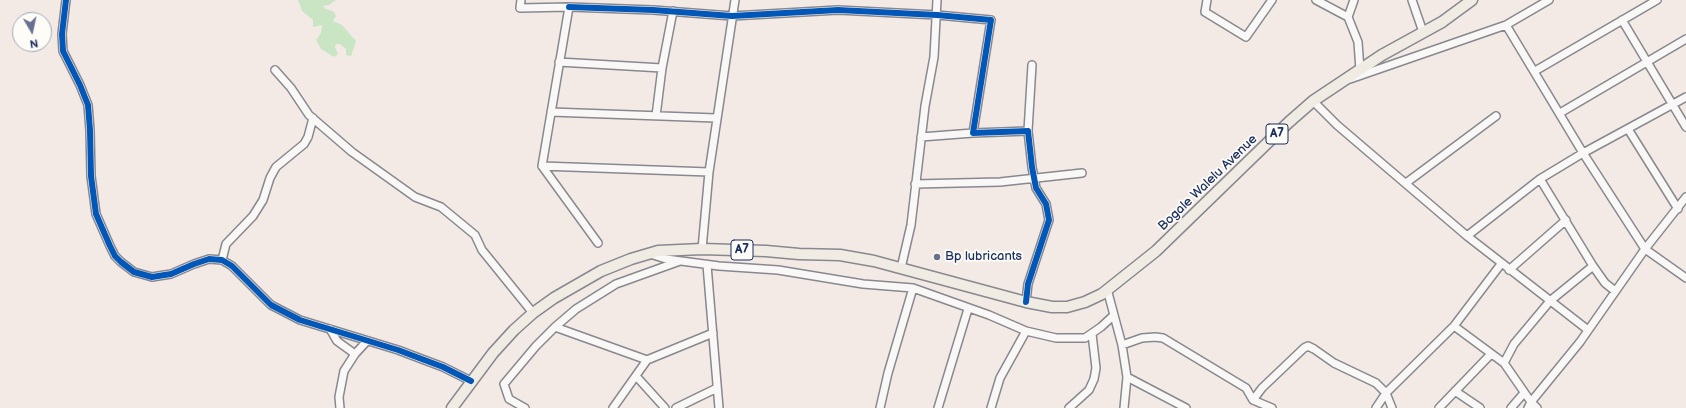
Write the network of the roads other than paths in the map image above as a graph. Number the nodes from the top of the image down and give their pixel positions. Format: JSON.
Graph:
{"nodes":[{"id":1,"x":66,"y":0,"type":"edge"},
{"id":2,"x":521,"y":0,"type":"edge"},
{"id":3,"x":624,"y":0,"type":"edge"},
{"id":4,"x":735,"y":0,"type":"edge"},
{"id":5,"x":938,"y":0,"type":"edge"},
{"id":6,"x":1207,"y":0,"type":"edge"},
{"id":7,"x":1272,"y":0,"type":"edge"},
{"id":8,"x":1316,"y":0,"type":"edge"},
{"id":9,"x":1354,"y":0,"type":"edge"},
{"id":10,"x":1412,"y":0,"type":"edge"},
{"id":11,"x":1472,"y":0,"type":"edge"},
{"id":12,"x":1549,"y":0,"type":"edge"},
{"id":13,"x":1657,"y":0,"type":"edge"},
{"id":14,"x":568,"y":7,"type":"junction"},
{"id":15,"x":623,"y":8,"type":"junction"},
{"id":16,"x":673,"y":11,"type":"junction"},
{"id":17,"x":937,"y":15,"type":"junction"},
{"id":18,"x":732,"y":16,"type":"junction"},
{"id":19,"x":1348,"y":17,"type":"junction"},
{"id":20,"x":1622,"y":20,"type":"junction"},
{"id":21,"x":1506,"y":24,"type":"junction"},
{"id":22,"x":1423,"y":32,"type":"junction"},
{"id":23,"x":1686,"y":39,"type":"edge"},
{"id":24,"x":559,"y":62,"type":"junction"},
{"id":25,"x":1647,"y":62,"type":"junction"},
{"id":26,"x":1032,"y":65,"type":"dead end"},
{"id":27,"x":662,"y":68,"type":"junction"},
{"id":28,"x":275,"y":70,"type":"dead end"},
{"id":29,"x":1360,"y":70,"type":"junction"},
{"id":30,"x":1535,"y":71,"type":"junction"},
{"id":31,"x":1339,"y":84,"type":"junction"},
{"id":32,"x":1686,"y":97,"type":"edge"},
{"id":33,"x":1312,"y":101,"type":"junction"},
{"id":34,"x":1672,"y":105,"type":"junction"},
{"id":35,"x":551,"y":112,"type":"junction"},
{"id":36,"x":1560,"y":113,"type":"junction"},
{"id":37,"x":656,"y":116,"type":"junction"},
{"id":38,"x":1496,"y":116,"type":"dead end"},
{"id":39,"x":313,"y":118,"type":"junction"},
{"id":40,"x":716,"y":118,"type":"junction"},
{"id":41,"x":1686,"y":127,"type":"edge"},
{"id":42,"x":1628,"y":129,"type":"junction"},
{"id":43,"x":1028,"y":131,"type":"junction"},
{"id":44,"x":973,"y":133,"type":"junction"},
{"id":45,"x":921,"y":137,"type":"junction"},
{"id":46,"x":1583,"y":153,"type":"junction"},
{"id":47,"x":542,"y":166,"type":"junction"},
{"id":48,"x":709,"y":172,"type":"junction"},
{"id":49,"x":1082,"y":173,"type":"dead end"},
{"id":50,"x":1034,"y":178,"type":"junction"},
{"id":51,"x":1540,"y":179,"type":"junction"},
{"id":52,"x":1406,"y":183,"type":"junction"},
{"id":53,"x":915,"y":184,"type":"junction"},
{"id":54,"x":1686,"y":197,"type":"edge"},
{"id":55,"x":1678,"y":209,"type":"junction"},
{"id":56,"x":1566,"y":220,"type":"junction"},
{"id":57,"x":1467,"y":236,"type":"junction"},
{"id":58,"x":598,"y":243,"type":"dead end"},
{"id":59,"x":702,"y":249,"type":"junction"},
{"id":60,"x":1645,"y":249,"type":"junction"},
{"id":61,"x":650,"y":254,"type":"junction"},
{"id":62,"x":222,"y":260,"type":"junction"},
{"id":63,"x":682,"y":260,"type":"junction"},
{"id":64,"x":707,"y":264,"type":"junction"},
{"id":65,"x":1501,"y":264,"type":"junction"},
{"id":66,"x":1593,"y":266,"type":"junction"},
{"id":67,"x":901,"y":268,"type":"junction"},
{"id":68,"x":1509,"y":270,"type":"junction"},
{"id":69,"x":1686,"y":278,"type":"edge"},
{"id":70,"x":913,"y":288,"type":"junction"},
{"id":71,"x":1615,"y":291,"type":"junction"},
{"id":72,"x":1104,"y":292,"type":"junction"},
{"id":73,"x":1550,"y":301,"type":"junction"},
{"id":74,"x":1026,"y":302,"type":"junction"},
{"id":75,"x":968,"y":309,"type":"junction"},
{"id":76,"x":533,"y":313,"type":"junction"},
{"id":77,"x":1114,"y":315,"type":"junction"},
{"id":78,"x":1454,"y":326,"type":"junction"},
{"id":79,"x":555,"y":327,"type":"junction"},
{"id":80,"x":330,"y":329,"type":"junction"},
{"id":81,"x":1588,"y":330,"type":"junction"},
{"id":82,"x":1026,"y":331,"type":"junction"},
{"id":83,"x":713,"y":333,"type":"junction"},
{"id":84,"x":1092,"y":334,"type":"junction"},
{"id":85,"x":367,"y":341,"type":"junction"},
{"id":86,"x":1122,"y":345,"type":"junction"},
{"id":87,"x":355,"y":354,"type":"junction"},
{"id":88,"x":1492,"y":354,"type":"junction"},
{"id":89,"x":647,"y":360,"type":"junction"},
{"id":90,"x":1504,"y":363,"type":"junction"},
{"id":91,"x":636,"y":376,"type":"junction"},
{"id":92,"x":1128,"y":377,"type":"junction"},
{"id":93,"x":471,"y":381,"type":"junction"},
{"id":94,"x":717,"y":388,"type":"junction"},
{"id":95,"x":1456,"y":391,"type":"junction"},
{"id":96,"x":1386,"y":393,"type":"junction"},
{"id":97,"x":1524,"y":393,"type":"junction"},
{"id":98,"x":1253,"y":400,"type":"junction"},
{"id":99,"x":1529,"y":405,"type":"edge"},
{"id":100,"x":340,"y":408,"type":"edge"},
{"id":101,"x":452,"y":408,"type":"edge"},
{"id":102,"x":524,"y":408,"type":"edge"},
{"id":103,"x":613,"y":408,"type":"edge"},
{"id":104,"x":665,"y":408,"type":"edge"},
{"id":105,"x":676,"y":408,"type":"edge"},
{"id":106,"x":718,"y":408,"type":"edge"},
{"id":107,"x":880,"y":408,"type":"edge"},
{"id":108,"x":938,"y":408,"type":"edge"},
{"id":109,"x":991,"y":408,"type":"edge"},
{"id":110,"x":1069,"y":408,"type":"edge"},
{"id":111,"x":1124,"y":408,"type":"edge"},
{"id":112,"x":1186,"y":408,"type":"edge"},
{"id":113,"x":1272,"y":408,"type":"edge"},
{"id":114,"x":1376,"y":408,"type":"edge"},
{"id":115,"x":1392,"y":408,"type":"edge"},
{"id":116,"x":1440,"y":408,"type":"edge"},
{"id":117,"x":1480,"y":408,"type":"edge"},
{"id":118,"x":1512,"y":408,"type":"edge"},
{"id":119,"x":1537,"y":408,"type":"edge"}],
"edges":[{"from":1,"to":62,"type":"street"},
{"from":2,"to":14,"type":"street"},
{"from":3,"to":15,"type":"street"},
{"from":4,"to":18,"type":"street"},
{"from":5,"to":17,"type":"street"},
{"from":6,"to":7,"type":"street"},
{"from":8,"to":19,"type":"street"},
{"from":9,"to":19,"type":"street"},
{"from":10,"to":22,"type":"street"},
{"from":11,"to":22,"type":"highway","name":"Bogale Walelu Avenue","number":"A7"},
{"from":12,"to":21,"type":"street"},
{"from":13,"to":20,"type":"street"},
{"from":14,"to":15,"type":"street"},
{"from":14,"to":24,"type":"street"},
{"from":15,"to":16,"type":"street"},
{"from":16,"to":18,"type":"street"},
{"from":16,"to":27,"type":"street"},
{"from":17,"to":18,"type":"street"},
{"from":17,"to":44,"type":"street"},
{"from":17,"to":45,"type":"street"},
{"from":18,"to":40,"type":"street"},
{"from":19,"to":29,"type":"street"},
{"from":20,"to":25,"type":"street"},
{"from":20,"to":30,"type":"street"},
{"from":21,"to":30,"type":"street"},
{"from":21,"to":31,"type":"street"},
{"from":22,"to":29,"type":"highway","name":"Bogale Walelu Avenue","number":"A7"},
{"from":23,"to":25,"type":"street"},
{"from":24,"to":27,"type":"street"},
{"from":24,"to":35,"type":"street"},
{"from":25,"to":34,"type":"street"},
{"from":25,"to":36,"type":"street"},
{"from":26,"to":43,"type":"street"},
{"from":27,"to":37,"type":"street"},
{"from":28,"to":39,"type":"street"},
{"from":29,"to":31,"type":"highway","name":"Bogale Walelu Avenue","number":"A7"},
{"from":30,"to":36,"type":"street"},
{"from":31,"to":33,"type":"highway","name":"Bogale Walelu Avenue","number":"A7"},
{"from":32,"to":34,"type":"street"},
{"from":33,"to":52,"type":"street"},
{"from":33,"to":72,"type":"highway","name":"Bogale Walelu Avenue","number":"A7"},
{"from":34,"to":41,"type":"street"},
{"from":34,"to":42,"type":"street"},
{"from":35,"to":37,"type":"street"},
{"from":35,"to":47,"type":"street"},
{"from":36,"to":46,"type":"street"},
{"from":37,"to":40,"type":"street"},
{"from":38,"to":52,"type":"street"},
{"from":39,"to":62,"type":"street"},
{"from":39,"to":76,"type":"street"},
{"from":40,"to":48,"type":"street"},
{"from":42,"to":46,"type":"street"},
{"from":42,"to":55,"type":"street"},
{"from":43,"to":44,"type":"street"},
{"from":43,"to":50,"type":"street"},
{"from":44,"to":45,"type":"street"},
{"from":45,"to":53,"type":"street"},
{"from":46,"to":51,"type":"street"},
{"from":46,"to":60,"type":"street"},
{"from":47,"to":48,"type":"street"},
{"from":47,"to":58,"type":"street"},
{"from":48,"to":59,"type":"street"},
{"from":49,"to":50,"type":"street"},
{"from":50,"to":53,"type":"street"},
{"from":50,"to":74,"type":"street"},
{"from":51,"to":56,"type":"street"},
{"from":51,"to":57,"type":"street"},
{"from":52,"to":57,"type":"street"},
{"from":53,"to":67,"type":"street"},
{"from":54,"to":55,"type":"street"},
{"from":55,"to":60,"type":"street"},
{"from":56,"to":66,"type":"street"},
{"from":56,"to":68,"type":"street"},
{"from":57,"to":65,"type":"street"},
{"from":59,"to":61,"type":"highway","number":"A7"},
{"from":59,"to":67,"type":"highway","number":"A7"},
{"from":60,"to":69,"type":"street"},
{"from":60,"to":71,"type":"street"},
{"from":61,"to":63,"type":"street"},
{"from":61,"to":76,"type":"highway","number":"A7"},
{"from":62,"to":80,"type":"street"},
{"from":63,"to":64,"type":"street"},
{"from":63,"to":79,"type":"street"},
{"from":64,"to":70,"type":"street"},
{"from":64,"to":83,"type":"street"},
{"from":65,"to":68,"type":"street"},
{"from":65,"to":78,"type":"street"},
{"from":66,"to":71,"type":"street"},
{"from":66,"to":73,"type":"street"},
{"from":67,"to":74,"type":"highway","number":"A7"},
{"from":68,"to":73,"type":"street"},
{"from":70,"to":75,"type":"street"},
{"from":70,"to":107,"type":"street"},
{"from":71,"to":81,"type":"street"},
{"from":72,"to":74,"type":"highway","number":"A7"},
{"from":72,"to":77,"type":"street"},
{"from":73,"to":81,"type":"street"},
{"from":73,"to":90,"type":"street"},
{"from":75,"to":82,"type":"street"},
{"from":75,"to":108,"type":"street"},
{"from":76,"to":93,"type":"highway","number":"A7"},
{"from":77,"to":84,"type":"street"},
{"from":77,"to":86,"type":"street"},
{"from":78,"to":88,"type":"street"},
{"from":78,"to":96,"type":"street"},
{"from":79,"to":89,"type":"street"},
{"from":79,"to":102,"type":"street"},
{"from":80,"to":85,"type":"street"},
{"from":80,"to":87,"type":"street"},
{"from":81,"to":99,"type":"street"},
{"from":82,"to":84,"type":"street"},
{"from":82,"to":109,"type":"street"},
{"from":83,"to":89,"type":"street"},
{"from":83,"to":94,"type":"street"},
{"from":84,"to":110,"type":"street"},
{"from":85,"to":87,"type":"street"},
{"from":85,"to":93,"type":"street"},
{"from":86,"to":92,"type":"street"},
{"from":86,"to":98,"type":"street"},
{"from":87,"to":100,"type":"street"},
{"from":88,"to":90,"type":"street"},
{"from":88,"to":95,"type":"street"},
{"from":89,"to":91,"type":"street"},
{"from":90,"to":97,"type":"street"},
{"from":91,"to":103,"type":"street"},
{"from":91,"to":104,"type":"street"},
{"from":92,"to":111,"type":"street"},
{"from":92,"to":112,"type":"street"},
{"from":93,"to":101,"type":"highway","number":"A7"},
{"from":94,"to":105,"type":"street"},
{"from":94,"to":106,"type":"street"},
{"from":95,"to":116,"type":"street"},
{"from":95,"to":117,"type":"street"},
{"from":96,"to":98,"type":"street"},
{"from":96,"to":114,"type":"street"},
{"from":96,"to":115,"type":"street"},
{"from":97,"to":99,"type":"street"},
{"from":97,"to":118,"type":"street"},
{"from":98,"to":113,"type":"street"},
{"from":99,"to":119,"type":"street"}]}
